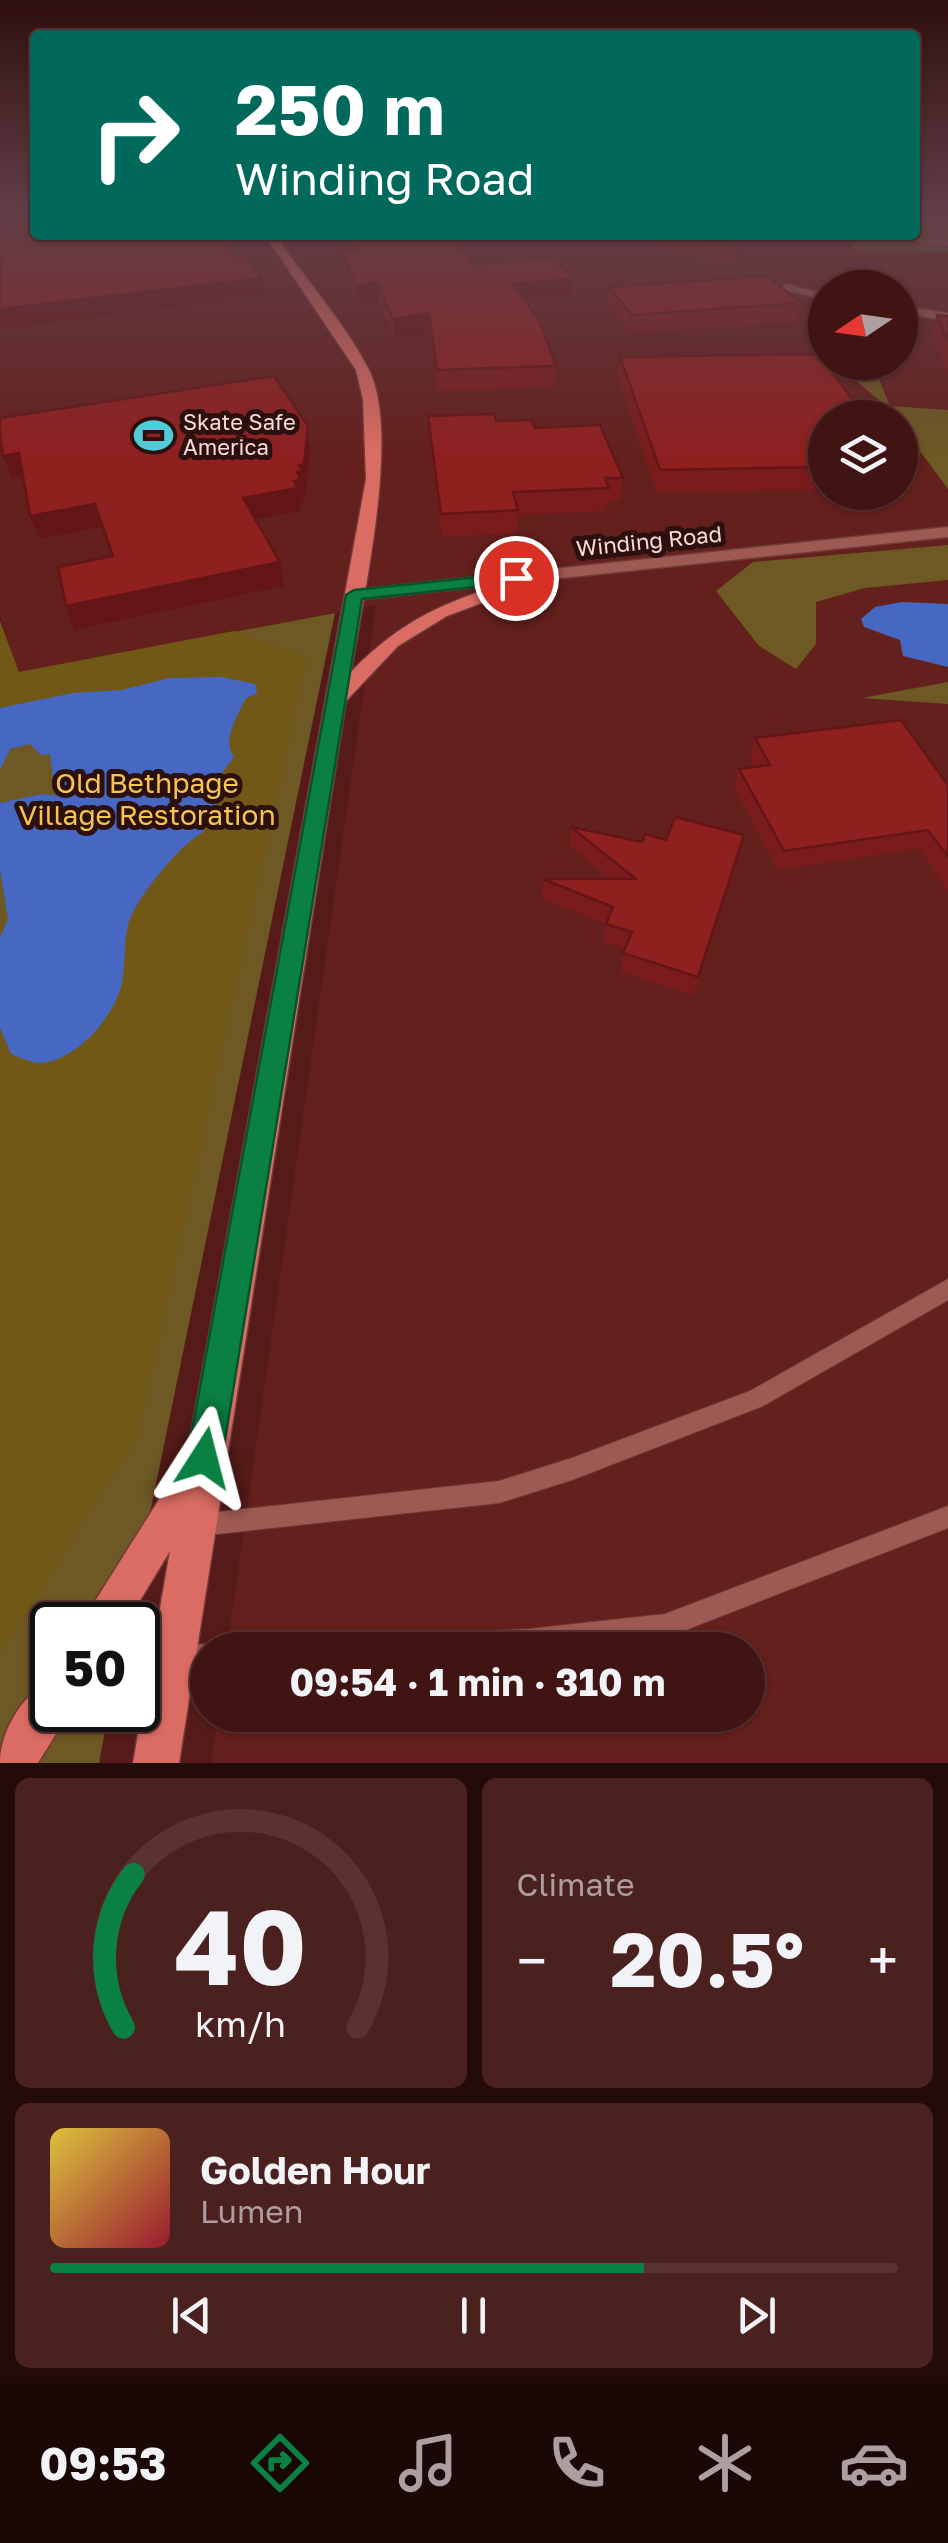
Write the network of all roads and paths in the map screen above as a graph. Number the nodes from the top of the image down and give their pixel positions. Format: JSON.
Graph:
{"nodes":[{"id":1,"x":310,"y":292,"type":"edge"},
{"id":2,"x":918,"y":313,"type":"edge"},
{"id":3,"x":948,"y":318,"type":"edge"},
{"id":4,"x":948,"y":532,"type":"edge"},
{"id":5,"x":550,"y":574,"type":"junction"},
{"id":6,"x":354,"y":595,"type":"junction"},
{"id":7,"x":336,"y":699,"type":"junction"},
{"id":8,"x":948,"y":1289,"type":"edge"},
{"id":9,"x":204,"y":1458,"type":"junction"},
{"id":10,"x":948,"y":1517,"type":"edge"},
{"id":11,"x":194,"y":1526,"type":"junction"},
{"id":12,"x":115,"y":1602,"type":"edge"},
{"id":13,"x":191,"y":1632,"type":"edge"},
{"id":14,"x":611,"y":1632,"type":"edge"},
{"id":15,"x":190,"y":1657,"type":"edge"},
{"id":16,"x":32,"y":1732,"type":"edge"},
{"id":17,"x":11,"y":1763,"type":"edge"},
{"id":18,"x":156,"y":1763,"type":"edge"}],
"edges":[{"from":1,"to":6,"type":"main road"},
{"from":2,"to":3,"type":"street"},
{"from":4,"to":5,"type":"street","name":"Winding Road"},
{"from":5,"to":6,"type":"street","name":"Winding Road"},
{"from":5,"to":7,"type":"main road"},
{"from":6,"to":7,"type":"main road"},
{"from":7,"to":9,"type":"main road"},
{"from":8,"to":11,"type":"lane"},
{"from":9,"to":11,"type":"main road"},
{"from":9,"to":12,"type":"main road"},
{"from":10,"to":14,"type":"lane"},
{"from":11,"to":13,"type":"main road"},
{"from":15,"to":18,"type":"main road"},
{"from":16,"to":17,"type":"main road"}]}
